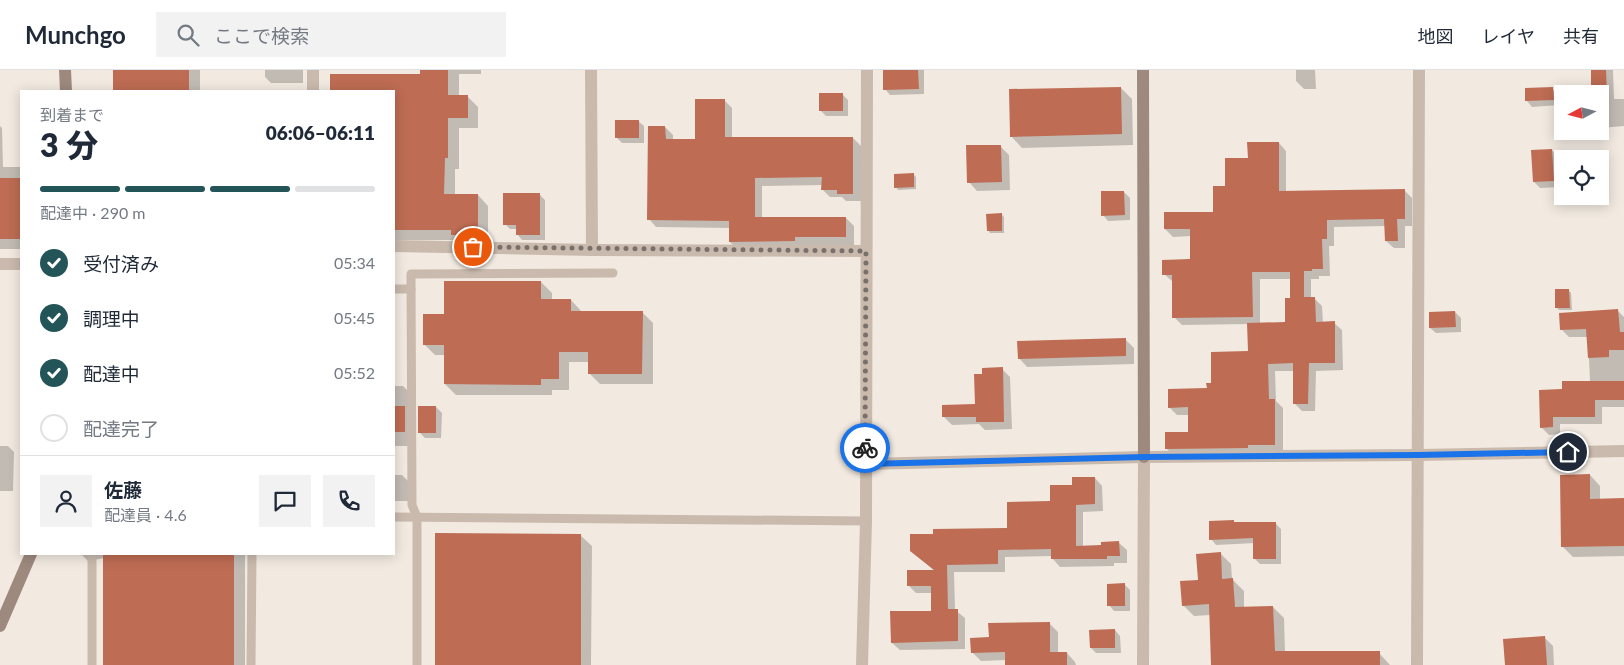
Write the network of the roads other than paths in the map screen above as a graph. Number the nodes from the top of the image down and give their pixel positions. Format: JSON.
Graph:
{"nodes":[{"id":1,"x":65,"y":70,"type":"edge"},
{"id":2,"x":312,"y":70,"type":"edge"},
{"id":3,"x":591,"y":70,"type":"edge"},
{"id":4,"x":867,"y":70,"type":"edge"},
{"id":5,"x":1143,"y":70,"type":"edge"},
{"id":6,"x":1419,"y":70,"type":"edge"},
{"id":7,"x":66,"y":90,"type":"edge"},
{"id":8,"x":313,"y":90,"type":"edge"},
{"id":9,"x":395,"y":246,"type":"edge"},
{"id":10,"x":592,"y":250,"type":"junction"},
{"id":11,"x":866,"y":251,"type":"junction"},
{"id":12,"x":0,"y":264,"type":"edge"},
{"id":13,"x":20,"y":264,"type":"edge"},
{"id":14,"x":613,"y":273,"type":"dead end"},
{"id":15,"x":395,"y":289,"type":"edge"},
{"id":16,"x":411,"y":289,"type":"junction"},
{"id":17,"x":1624,"y":451,"type":"edge"},
{"id":18,"x":1418,"y":455,"type":"junction"},
{"id":19,"x":1144,"y":457,"type":"junction"},
{"id":20,"x":865,"y":464,"type":"junction"},
{"id":21,"x":395,"y":517,"type":"edge"},
{"id":22,"x":417,"y":517,"type":"junction"},
{"id":23,"x":866,"y":521,"type":"junction"},
{"id":24,"x":31,"y":555,"type":"edge"},
{"id":25,"x":92,"y":555,"type":"edge"},
{"id":26,"x":252,"y":555,"type":"edge"},
{"id":27,"x":0,"y":626,"type":"edge"},
{"id":28,"x":92,"y":665,"type":"edge"},
{"id":29,"x":251,"y":665,"type":"edge"},
{"id":30,"x":417,"y":665,"type":"edge"},
{"id":31,"x":862,"y":665,"type":"edge"},
{"id":32,"x":1143,"y":665,"type":"edge"},
{"id":33,"x":1418,"y":665,"type":"edge"}],
"edges":[{"from":1,"to":7,"type":"street"},
{"from":2,"to":8,"type":"street"},
{"from":3,"to":10,"type":"street"},
{"from":4,"to":11,"type":"street"},
{"from":5,"to":19,"type":"street"},
{"from":6,"to":18,"type":"street"},
{"from":9,"to":10,"type":"street"},
{"from":10,"to":11,"type":"street"},
{"from":11,"to":20,"type":"street"},
{"from":12,"to":13,"type":"street"},
{"from":14,"to":16,"type":"lane"},
{"from":15,"to":16,"type":"lane"},
{"from":16,"to":22,"type":"lane"},
{"from":17,"to":18,"type":"street"},
{"from":18,"to":19,"type":"street"},
{"from":18,"to":33,"type":"street"},
{"from":19,"to":20,"type":"street"},
{"from":19,"to":32,"type":"street"},
{"from":20,"to":23,"type":"street"},
{"from":21,"to":22,"type":"lane"},
{"from":22,"to":23,"type":"lane"},
{"from":22,"to":30,"type":"lane"},
{"from":23,"to":31,"type":"street"},
{"from":24,"to":27,"type":"street"},
{"from":25,"to":28,"type":"lane"},
{"from":26,"to":29,"type":"lane"}]}
